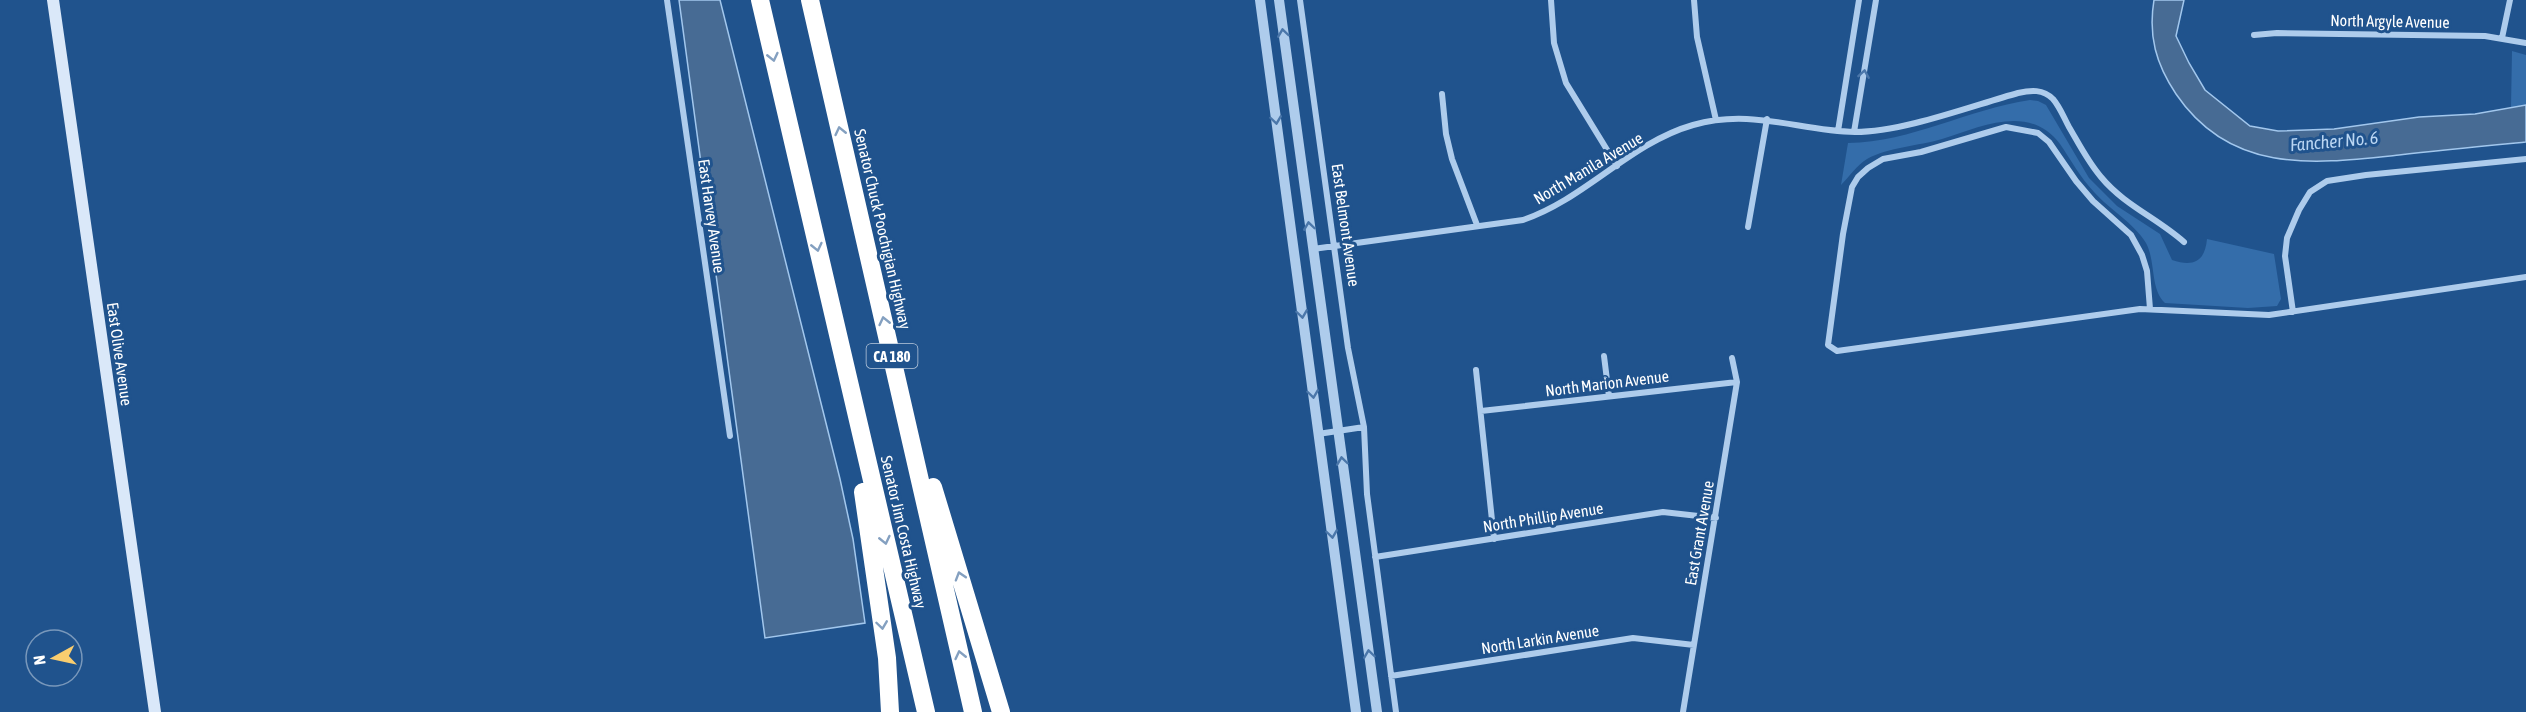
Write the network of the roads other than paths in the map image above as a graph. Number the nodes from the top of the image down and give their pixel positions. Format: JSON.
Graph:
{"nodes":[{"id":1,"x":53,"y":0,"type":"edge"},
{"id":2,"x":667,"y":0,"type":"edge"},
{"id":3,"x":760,"y":0,"type":"edge"},
{"id":4,"x":810,"y":0,"type":"edge"},
{"id":5,"x":1260,"y":0,"type":"edge"},
{"id":6,"x":1279,"y":0,"type":"edge"},
{"id":7,"x":1300,"y":0,"type":"edge"},
{"id":8,"x":1551,"y":0,"type":"edge"},
{"id":9,"x":1694,"y":0,"type":"edge"},
{"id":10,"x":1859,"y":0,"type":"edge"},
{"id":11,"x":1876,"y":0,"type":"edge"},
{"id":12,"x":2510,"y":0,"type":"edge"},
{"id":13,"x":2254,"y":35,"type":"dead end"},
{"id":14,"x":2502,"y":38,"type":"junction"},
{"id":15,"x":2526,"y":43,"type":"edge"},
{"id":16,"x":1442,"y":94,"type":"dead end"},
{"id":17,"x":1767,"y":119,"type":"junction"},
{"id":18,"x":1716,"y":120,"type":"junction"},
{"id":19,"x":1838,"y":130,"type":"junction"},
{"id":20,"x":1854,"y":132,"type":"junction"},
{"id":21,"x":2526,"y":159,"type":"edge"},
{"id":22,"x":1617,"y":166,"type":"junction"},
{"id":23,"x":1477,"y":225,"type":"junction"},
{"id":24,"x":1748,"y":227,"type":"dead end"},
{"id":25,"x":2184,"y":242,"type":"dead end"},
{"id":26,"x":1334,"y":246,"type":"junction"},
{"id":27,"x":1313,"y":249,"type":"junction"},
{"id":28,"x":2526,"y":277,"type":"edge"},
{"id":29,"x":2150,"y":309,"type":"junction"},
{"id":30,"x":2294,"y":312,"type":"junction"},
{"id":31,"x":889,"y":346,"type":"junction"},
{"id":32,"x":1604,"y":356,"type":"dead end"},
{"id":33,"x":1732,"y":358,"type":"dead end"},
{"id":34,"x":844,"y":360,"type":"junction"},
{"id":35,"x":1476,"y":370,"type":"dead end"},
{"id":36,"x":1737,"y":382,"type":"junction"},
{"id":37,"x":1609,"y":396,"type":"junction"},
{"id":38,"x":1481,"y":411,"type":"junction"},
{"id":39,"x":1364,"y":427,"type":"junction"},
{"id":40,"x":1338,"y":431,"type":"junction"},
{"id":41,"x":1318,"y":434,"type":"junction"},
{"id":42,"x":730,"y":436,"type":"dead end"},
{"id":43,"x":1716,"y":518,"type":"junction"},
{"id":44,"x":1494,"y":539,"type":"junction"},
{"id":45,"x":1375,"y":557,"type":"junction"},
{"id":46,"x":1694,"y":645,"type":"junction"},
{"id":47,"x":1391,"y":676,"type":"junction"},
{"id":48,"x":155,"y":712,"type":"edge"},
{"id":49,"x":890,"y":712,"type":"edge"},
{"id":50,"x":926,"y":712,"type":"edge"},
{"id":51,"x":973,"y":712,"type":"edge"},
{"id":52,"x":1001,"y":712,"type":"edge"},
{"id":53,"x":1356,"y":712,"type":"edge"},
{"id":54,"x":1377,"y":712,"type":"edge"},
{"id":55,"x":1396,"y":712,"type":"edge"},
{"id":56,"x":1683,"y":712,"type":"edge"}],
"edges":[{"from":1,"to":48,"type":"main road","name":"East Olive Avenue"},
{"from":2,"to":42,"type":"street","name":"East Harvey Avenue"},
{"from":3,"to":34,"type":"highway","number":"CA 180","one_way":true},
{"from":31,"to":4,"type":"highway","name":"Senator Chuck Poochigian Highway","number":"CA 180","one_way":true},
{"from":5,"to":41,"type":"street","one_way":true},
{"from":27,"to":6,"type":"street","one_way":true},
{"from":7,"to":26,"type":"street","name":"East Belmont Avenue"},
{"from":8,"to":22,"type":"street"},
{"from":9,"to":18,"type":"street"},
{"from":10,"to":19,"type":"street"},
{"from":20,"to":11,"type":"street","one_way":true},
{"from":12,"to":14,"type":"street"},
{"from":13,"to":14,"type":"street","name":"North Argyle Avenue"},
{"from":14,"to":15,"type":"street","name":"North Argyle Avenue"},
{"from":16,"to":23,"type":"street"},
{"from":17,"to":18,"type":"street","name":"North Manila Avenue"},
{"from":17,"to":19,"type":"street","name":"North Manila Avenue"},
{"from":17,"to":24,"type":"street"},
{"from":18,"to":22,"type":"street","name":"North Manila Avenue"},
{"from":19,"to":20,"type":"street","name":"North Manila Avenue"},
{"from":20,"to":25,"type":"street","name":"North Manila Avenue"},
{"from":21,"to":30,"type":"street"},
{"from":22,"to":23,"type":"street","name":"North Manila Avenue"},
{"from":23,"to":26,"type":"street","name":"North Manila Avenue"},
{"from":26,"to":27,"type":"street","name":"North Manila Avenue"},
{"from":26,"to":39,"type":"street","name":"East Belmont Avenue"},
{"from":27,"to":40,"type":"street"},
{"from":28,"to":30,"type":"street"},
{"from":29,"to":29,"type":"street"},
{"from":29,"to":30,"type":"street"},
{"from":51,"to":31,"type":"highway","name":"Senator Chuck Poochigian Highway","number":"CA 180","one_way":true},
{"from":52,"to":31,"type":"highway","one_way":true},
{"from":32,"to":37,"type":"street"},
{"from":33,"to":36,"type":"street","name":"East Grant Avenue"},
{"from":34,"to":49,"type":"highway","one_way":true},
{"from":34,"to":50,"type":"highway","name":"Senator Jim Costa Highway","number":"CA 180","one_way":true},
{"from":35,"to":38,"type":"street"},
{"from":36,"to":37,"type":"street","name":"North Marion Avenue"},
{"from":36,"to":43,"type":"street","name":"East Grant Avenue"},
{"from":37,"to":38,"type":"street","name":"North Marion Avenue"},
{"from":38,"to":44,"type":"street"},
{"from":39,"to":40,"type":"street"},
{"from":39,"to":45,"type":"street","name":"East Belmont Avenue"},
{"from":40,"to":41,"type":"street"},
{"from":54,"to":40,"type":"street","one_way":true},
{"from":41,"to":53,"type":"street","one_way":true},
{"from":43,"to":44,"type":"street","name":"North Phillip Avenue"},
{"from":43,"to":46,"type":"street","name":"East Grant Avenue"},
{"from":44,"to":45,"type":"street","name":"North Phillip Avenue"},
{"from":45,"to":47,"type":"street","name":"East Belmont Avenue"},
{"from":46,"to":47,"type":"street","name":"North Larkin Avenue"},
{"from":46,"to":56,"type":"street","name":"East Grant Avenue"},
{"from":47,"to":55,"type":"street","name":"East Belmont Avenue"}]}
